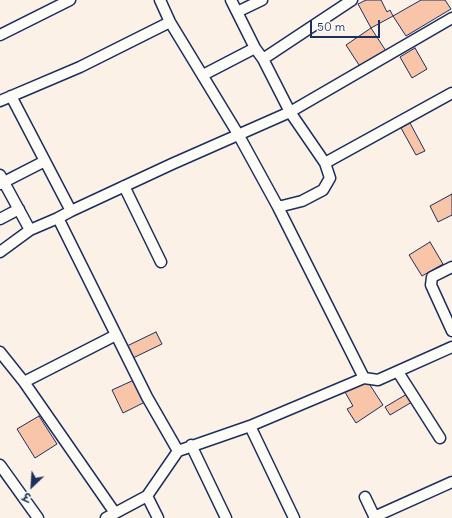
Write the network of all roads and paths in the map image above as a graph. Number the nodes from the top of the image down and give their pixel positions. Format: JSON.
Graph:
{"nodes":[{"id":1,"x":70,"y":0,"type":"edge"},
{"id":2,"x":160,"y":0,"type":"edge"},
{"id":3,"x":231,"y":0,"type":"edge"},
{"id":4,"x":262,"y":0,"type":"edge"},
{"id":5,"x":352,"y":0,"type":"edge"},
{"id":6,"x":237,"y":12,"type":"junction"},
{"id":7,"x":452,"y":18,"type":"edge"},
{"id":8,"x":170,"y":22,"type":"junction"},
{"id":9,"x":0,"y":35,"type":"edge"},
{"id":10,"x":255,"y":48,"type":"junction"},
{"id":11,"x":263,"y":59,"type":"junction"},
{"id":12,"x":203,"y":75,"type":"junction"},
{"id":13,"x":452,"y":93,"type":"edge"},
{"id":14,"x":11,"y":96,"type":"junction"},
{"id":15,"x":0,"y":101,"type":"edge"},
{"id":16,"x":290,"y":112,"type":"junction"},
{"id":17,"x":238,"y":134,"type":"junction"},
{"id":18,"x":45,"y":161,"type":"junction"},
{"id":19,"x":325,"y":163,"type":"junction"},
{"id":20,"x":1,"y":180,"type":"edge"},
{"id":21,"x":124,"y":186,"type":"junction"},
{"id":22,"x":278,"y":207,"type":"junction"},
{"id":23,"x":19,"y":209,"type":"junction"},
{"id":24,"x":71,"y":211,"type":"junction"},
{"id":25,"x":58,"y":218,"type":"junction"},
{"id":26,"x":0,"y":219,"type":"edge"},
{"id":27,"x":30,"y":230,"type":"junction"},
{"id":28,"x":0,"y":252,"type":"edge"},
{"id":29,"x":160,"y":262,"type":"dead end"},
{"id":30,"x":452,"y":268,"type":"edge"},
{"id":31,"x":452,"y":331,"type":"edge"},
{"id":32,"x":116,"y":335,"type":"junction"},
{"id":33,"x":452,"y":347,"type":"edge"},
{"id":34,"x":0,"y":352,"type":"edge"},
{"id":35,"x":398,"y":372,"type":"junction"},
{"id":36,"x":364,"y":378,"type":"junction"},
{"id":37,"x":24,"y":382,"type":"junction"},
{"id":38,"x":250,"y":426,"type":"junction"},
{"id":39,"x":440,"y":438,"type":"dead end"},
{"id":40,"x":191,"y":446,"type":"junction"},
{"id":41,"x":178,"y":451,"type":"junction"},
{"id":42,"x":0,"y":465,"type":"edge"},
{"id":43,"x":452,"y":482,"type":"edge"},
{"id":44,"x":148,"y":496,"type":"junction"},
{"id":45,"x":365,"y":497,"type":"dead end"},
{"id":46,"x":110,"y":516,"type":"edge"},
{"id":47,"x":38,"y":518,"type":"edge"},
{"id":48,"x":158,"y":518,"type":"edge"},
{"id":49,"x":226,"y":518,"type":"edge"},
{"id":50,"x":294,"y":518,"type":"edge"},
{"id":51,"x":374,"y":518,"type":"edge"}],
"edges":[{"from":1,"to":9,"type":"street"},
{"from":2,"to":8,"type":"street"},
{"from":3,"to":6,"type":"street"},
{"from":4,"to":6,"type":"street"},
{"from":5,"to":11,"type":"street"},
{"from":6,"to":10,"type":"street"},
{"from":7,"to":16,"type":"street"},
{"from":8,"to":12,"type":"street"},
{"from":8,"to":14,"type":"street"},
{"from":10,"to":11,"type":"street"},
{"from":10,"to":12,"type":"street"},
{"from":11,"to":16,"type":"street"},
{"from":12,"to":17,"type":"street"},
{"from":13,"to":19,"type":"street"},
{"from":14,"to":15,"type":"street"},
{"from":14,"to":18,"type":"street"},
{"from":16,"to":17,"type":"street"},
{"from":16,"to":19,"type":"street"},
{"from":17,"to":21,"type":"street"},
{"from":17,"to":22,"type":"street"},
{"from":18,"to":20,"type":"street"},
{"from":18,"to":24,"type":"street"},
{"from":19,"to":22,"type":"street"},
{"from":20,"to":23,"type":"street"},
{"from":21,"to":24,"type":"street"},
{"from":21,"to":29,"type":"street"},
{"from":22,"to":36,"type":"street"},
{"from":23,"to":26,"type":"street"},
{"from":23,"to":27,"type":"street"},
{"from":24,"to":25,"type":"street"},
{"from":25,"to":27,"type":"street"},
{"from":25,"to":32,"type":"street"},
{"from":27,"to":28,"type":"street"},
{"from":30,"to":31,"type":"street"},
{"from":32,"to":37,"type":"street"},
{"from":32,"to":41,"type":"street"},
{"from":33,"to":35,"type":"street"},
{"from":34,"to":37,"type":"street"},
{"from":35,"to":36,"type":"street"},
{"from":35,"to":39,"type":"street"},
{"from":36,"to":38,"type":"street"},
{"from":37,"to":46,"type":"street"},
{"from":38,"to":40,"type":"street"},
{"from":38,"to":50,"type":"street"},
{"from":40,"to":41,"type":"street"},
{"from":40,"to":49,"type":"street"},
{"from":41,"to":44,"type":"street"},
{"from":42,"to":47,"type":"street"},
{"from":43,"to":51,"type":"street"},
{"from":44,"to":46,"type":"street"},
{"from":44,"to":48,"type":"street"},
{"from":45,"to":51,"type":"street"}]}
